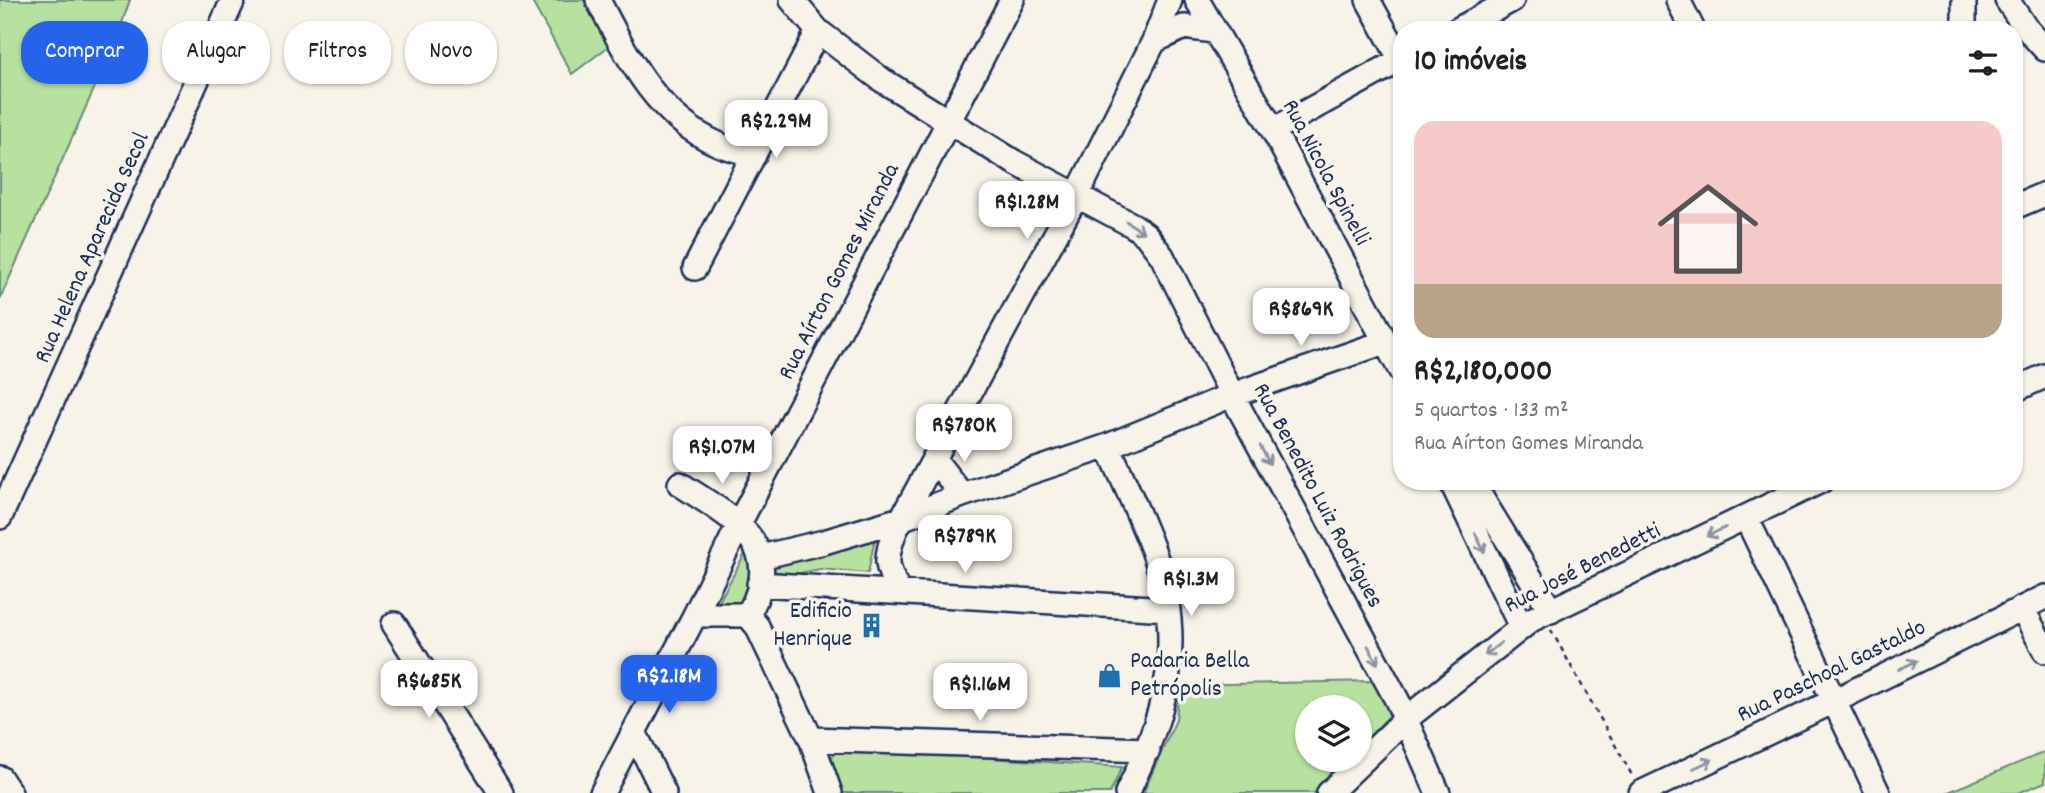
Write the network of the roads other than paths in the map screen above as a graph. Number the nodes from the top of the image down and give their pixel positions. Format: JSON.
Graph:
{"nodes":[{"id":1,"x":233,"y":0,"type":"edge"},
{"id":2,"x":598,"y":0,"type":"edge"},
{"id":3,"x":792,"y":0,"type":"edge"},
{"id":4,"x":1012,"y":0,"type":"edge"},
{"id":5,"x":1170,"y":0,"type":"edge"},
{"id":6,"x":1197,"y":0,"type":"edge"},
{"id":7,"x":1368,"y":0,"type":"edge"},
{"id":8,"x":1513,"y":0,"type":"edge"},
{"id":9,"x":1678,"y":0,"type":"edge"},
{"id":10,"x":1964,"y":0,"type":"edge"},
{"id":11,"x":2007,"y":0,"type":"edge"},
{"id":12,"x":1474,"y":21,"type":"edge"},
{"id":13,"x":1688,"y":21,"type":"edge"},
{"id":14,"x":1964,"y":21,"type":"edge"},
{"id":15,"x":2021,"y":21,"type":"edge"},
{"id":16,"x":2023,"y":24,"type":"edge"},
{"id":17,"x":818,"y":31,"type":"junction"},
{"id":18,"x":1214,"y":31,"type":"junction"},
{"id":19,"x":1154,"y":41,"type":"junction"},
{"id":20,"x":1393,"y":45,"type":"edge"},
{"id":21,"x":2045,"y":49,"type":"edge"},
{"id":22,"x":1393,"y":64,"type":"edge"},
{"id":23,"x":948,"y":121,"type":"junction"},
{"id":24,"x":1273,"y":130,"type":"junction"},
{"id":25,"x":754,"y":155,"type":"junction"},
{"id":26,"x":2045,"y":194,"type":"edge"},
{"id":27,"x":1077,"y":195,"type":"junction"},
{"id":28,"x":2023,"y":203,"type":"edge"},
{"id":29,"x":695,"y":268,"type":"dead end"},
{"id":30,"x":1385,"y":342,"type":"junction"},
{"id":31,"x":1393,"y":357,"type":"edge"},
{"id":32,"x":2045,"y":376,"type":"edge"},
{"id":33,"x":2023,"y":386,"type":"edge"},
{"id":34,"x":1232,"y":395,"type":"junction"},
{"id":35,"x":1108,"y":446,"type":"junction"},
{"id":36,"x":934,"y":459,"type":"junction"},
{"id":37,"x":680,"y":484,"type":"dead end"},
{"id":38,"x":1455,"y":490,"type":"edge"},
{"id":39,"x":1476,"y":490,"type":"edge"},
{"id":40,"x":1802,"y":490,"type":"edge"},
{"id":41,"x":962,"y":495,"type":"junction"},
{"id":42,"x":0,"y":517,"type":"edge"},
{"id":43,"x":1746,"y":517,"type":"junction"},
{"id":44,"x":901,"y":519,"type":"junction"},
{"id":45,"x":739,"y":524,"type":"junction"},
{"id":46,"x":761,"y":557,"type":"junction"},
{"id":47,"x":759,"y":584,"type":"junction"},
{"id":48,"x":900,"y":592,"type":"junction"},
{"id":49,"x":2045,"y":597,"type":"edge"},
{"id":50,"x":2022,"y":608,"type":"junction"},
{"id":51,"x":1168,"y":609,"type":"junction"},
{"id":52,"x":1547,"y":613,"type":"junction"},
{"id":53,"x":747,"y":614,"type":"junction"},
{"id":54,"x":695,"y":615,"type":"junction"},
{"id":55,"x":394,"y":624,"type":"dead end"},
{"id":56,"x":1521,"y":627,"type":"junction"},
{"id":57,"x":2045,"y":651,"type":"edge"},
{"id":58,"x":1832,"y":702,"type":"junction"},
{"id":59,"x":1406,"y":719,"type":"junction"},
{"id":60,"x":635,"y":734,"type":"junction"},
{"id":61,"x":811,"y":739,"type":"junction"},
{"id":62,"x":1148,"y":750,"type":"junction"},
{"id":63,"x":0,"y":778,"type":"edge"},
{"id":64,"x":10,"y":793,"type":"edge"},
{"id":65,"x":501,"y":793,"type":"edge"},
{"id":66,"x":602,"y":793,"type":"edge"},
{"id":67,"x":664,"y":793,"type":"edge"},
{"id":68,"x":830,"y":793,"type":"edge"},
{"id":69,"x":1127,"y":793,"type":"edge"},
{"id":70,"x":1329,"y":793,"type":"edge"},
{"id":71,"x":1438,"y":793,"type":"edge"},
{"id":72,"x":1641,"y":793,"type":"edge"},
{"id":73,"x":1878,"y":793,"type":"edge"}],
"edges":[{"from":1,"to":42,"type":"street","name":"Rua Helena Aparecida Secol"},
{"from":2,"to":25,"type":"street"},
{"from":3,"to":17,"type":"street","name":"Rua Benedito Luiz Rodrigues"},
{"from":4,"to":23,"type":"street","name":"Rua Aírton Gomes Miranda"},
{"from":5,"to":19,"type":"street"},
{"from":6,"to":18,"type":"street","name":"Rua Nicola Spinelli"},
{"from":7,"to":20,"type":"street"},
{"from":8,"to":12,"type":"street"},
{"from":9,"to":13,"type":"street"},
{"from":10,"to":14,"type":"street"},
{"from":11,"to":15,"type":"street"},
{"from":16,"to":21,"type":"street"},
{"from":17,"to":23,"type":"street","name":"Rua Benedito Luiz Rodrigues"},
{"from":17,"to":25,"type":"street"},
{"from":18,"to":19,"type":"street"},
{"from":18,"to":24,"type":"street","name":"Rua Nicola Spinelli"},
{"from":19,"to":27,"type":"street"},
{"from":22,"to":24,"type":"street"},
{"from":23,"to":27,"type":"street","name":"Rua Benedito Luiz Rodrigues"},
{"from":23,"to":45,"type":"street","name":"Rua Aírton Gomes Miranda"},
{"from":24,"to":30,"type":"street","name":"Rua Nicola Spinelli"},
{"from":25,"to":29,"type":"street"},
{"from":26,"to":28,"type":"street"},
{"from":27,"to":34,"type":"street","name":"Rua Benedito Luiz Rodrigues","one_way":true},
{"from":27,"to":36,"type":"street"},
{"from":30,"to":31,"type":"street","name":"Rua Nicola Spinelli"},
{"from":30,"to":34,"type":"street"},
{"from":32,"to":33,"type":"street"},
{"from":34,"to":35,"type":"street"},
{"from":34,"to":59,"type":"street","name":"Rua Benedito Luiz Rodrigues","one_way":true},
{"from":35,"to":41,"type":"street"},
{"from":35,"to":51,"type":"street"},
{"from":36,"to":41,"type":"street"},
{"from":36,"to":44,"type":"street"},
{"from":37,"to":45,"type":"street"},
{"from":38,"to":56,"type":"street","one_way":true},
{"from":39,"to":52,"type":"street"},
{"from":40,"to":43,"type":"street","name":"Rua José Benedetti"},
{"from":41,"to":44,"type":"street"},
{"from":43,"to":52,"type":"street","name":"Rua José Benedetti","one_way":true},
{"from":43,"to":58,"type":"street"},
{"from":44,"to":46,"type":"street"},
{"from":44,"to":48,"type":"street"},
{"from":45,"to":46,"type":"street"},
{"from":45,"to":54,"type":"street","name":"Rua Aírton Gomes Miranda"},
{"from":46,"to":47,"type":"street"},
{"from":47,"to":48,"type":"street"},
{"from":47,"to":53,"type":"street"},
{"from":48,"to":51,"type":"street"},
{"from":49,"to":50,"type":"street","name":"Rua Paschoal Gastaldo"},
{"from":50,"to":57,"type":"street"},
{"from":58,"to":50,"type":"street","name":"Rua Paschoal Gastaldo","one_way":true},
{"from":51,"to":62,"type":"street"},
{"from":52,"to":56,"type":"street","name":"Rua José Benedetti"},
{"from":53,"to":54,"type":"street"},
{"from":53,"to":61,"type":"street"},
{"from":54,"to":60,"type":"street","name":"Rua Aírton Gomes Miranda"},
{"from":55,"to":65,"type":"street"},
{"from":56,"to":59,"type":"street","name":"Rua José Benedetti","one_way":true},
{"from":72,"to":58,"type":"street","name":"Rua Paschoal Gastaldo","one_way":true},
{"from":58,"to":73,"type":"street"},
{"from":59,"to":70,"type":"street","name":"Rua José Benedetti"},
{"from":59,"to":71,"type":"street","name":"Rua Benedito Luiz Rodrigues"},
{"from":60,"to":66,"type":"street","name":"Rua Aírton Gomes Miranda"},
{"from":60,"to":67,"type":"street"},
{"from":61,"to":62,"type":"street"},
{"from":61,"to":68,"type":"street"},
{"from":62,"to":69,"type":"street"},
{"from":63,"to":64,"type":"street"}]}
